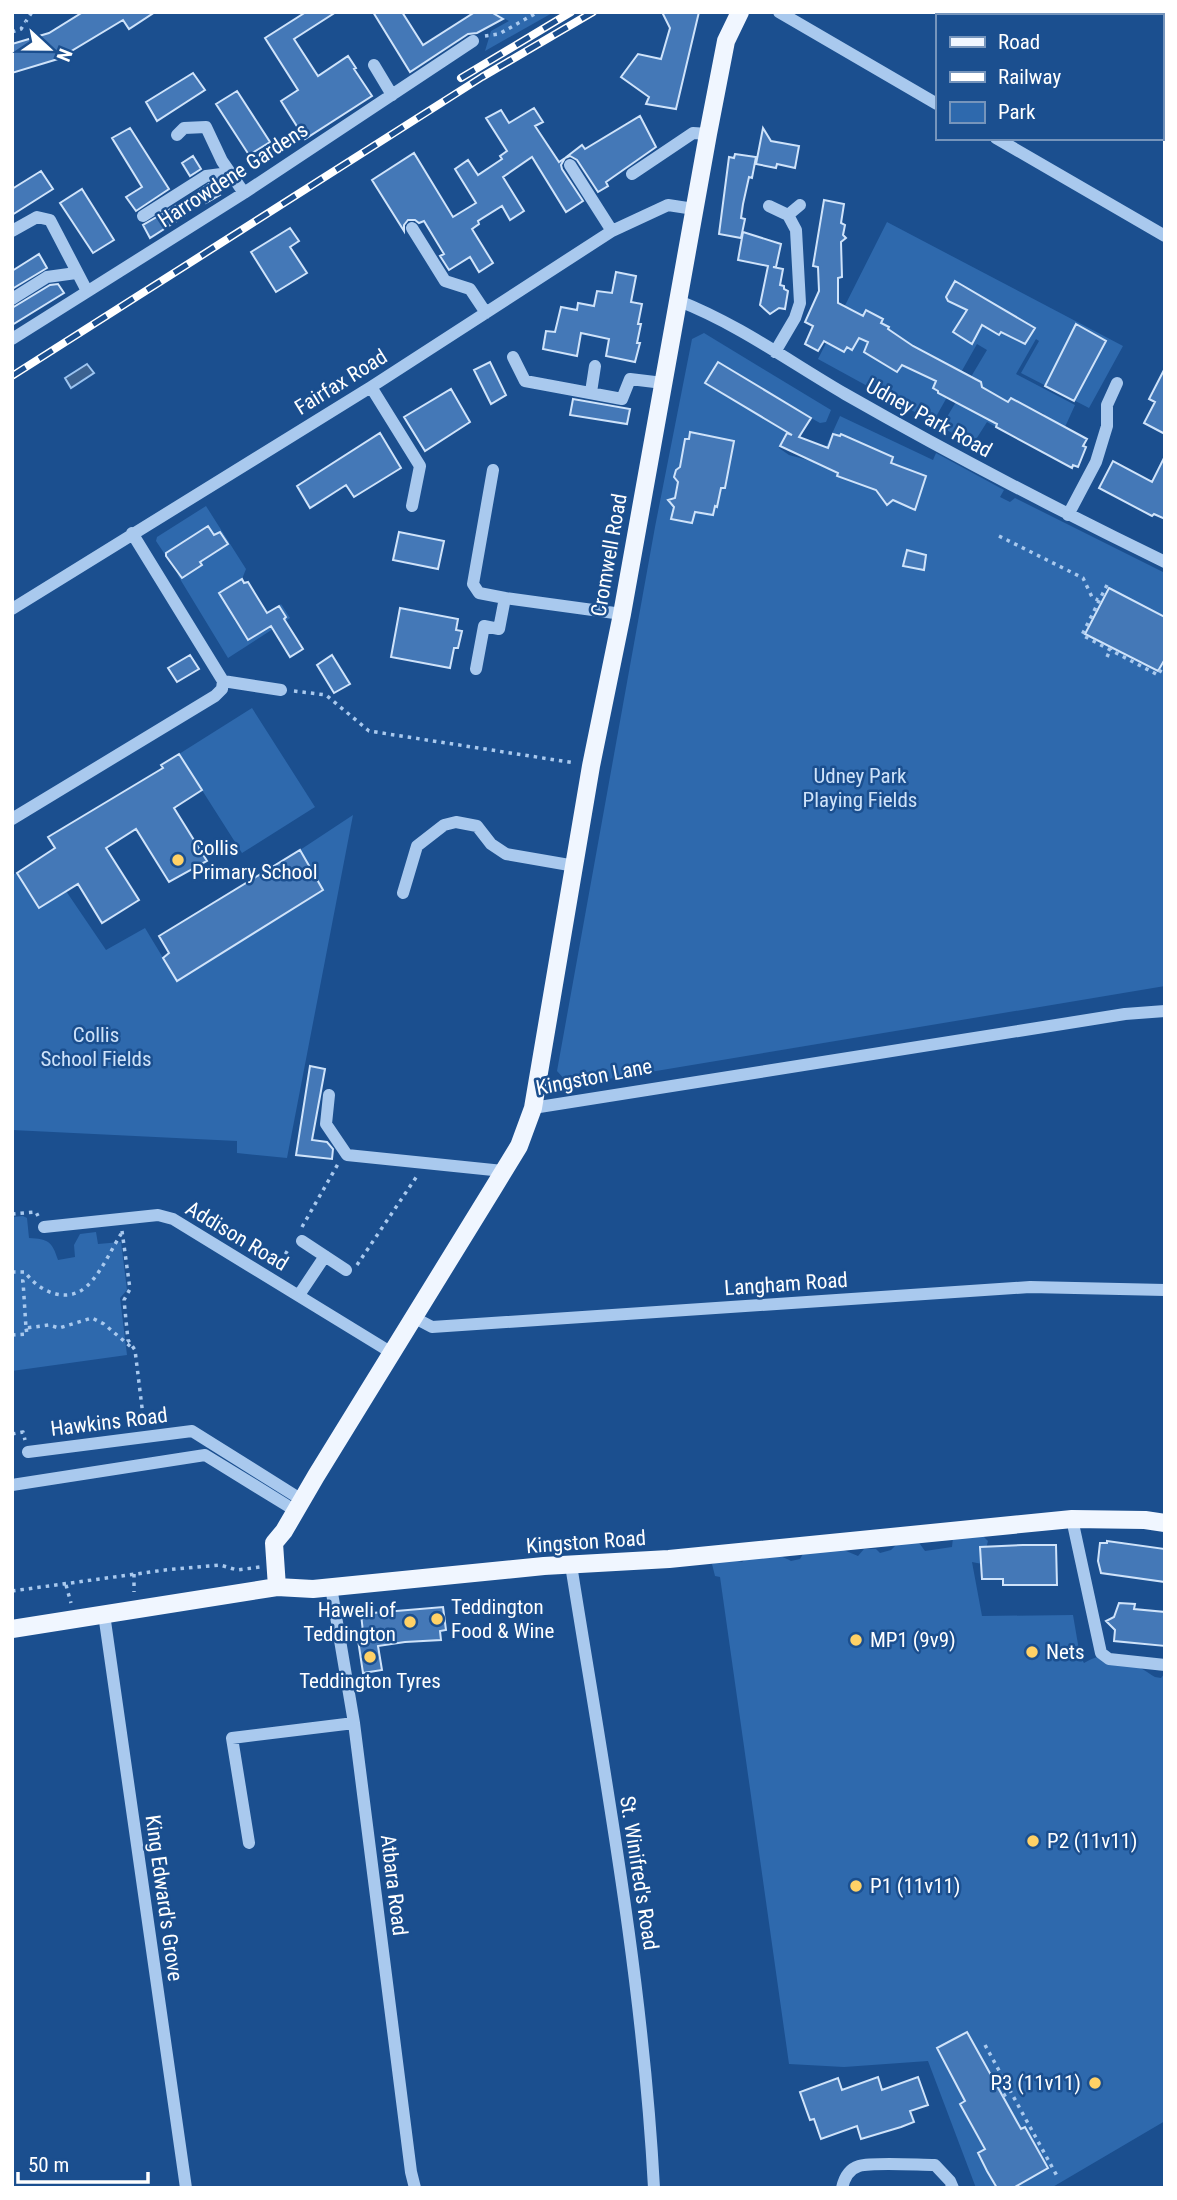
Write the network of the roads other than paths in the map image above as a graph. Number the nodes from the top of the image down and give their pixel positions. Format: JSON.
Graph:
{"nodes":[{"id":1,"x":740,"y":12,"type":"edge"},
{"id":2,"x":779,"y":12,"type":"edge"},
{"id":3,"x":473,"y":41,"type":"road end"},
{"id":4,"x":374,"y":65,"type":"dead end"},
{"id":5,"x":392,"y":95,"type":"junction"},
{"id":6,"x":936,"y":103,"type":"edge"},
{"id":7,"x":708,"y":134,"type":"junction"},
{"id":8,"x":177,"y":135,"type":"dead end"},
{"id":9,"x":999,"y":140,"type":"edge"},
{"id":10,"x":570,"y":165,"type":"dead end"},
{"id":11,"x":229,"y":173,"type":"junction"},
{"id":12,"x":632,"y":174,"type":"dead end"},
{"id":13,"x":244,"y":193,"type":"junction"},
{"id":14,"x":800,"y":205,"type":"dead end"},
{"id":15,"x":769,"y":206,"type":"dead end"},
{"id":16,"x":694,"y":209,"type":"junction"},
{"id":17,"x":788,"y":215,"type":"junction"},
{"id":18,"x":143,"y":216,"type":"dead end"},
{"id":19,"x":412,"y":228,"type":"dead end"},
{"id":20,"x":12,"y":231,"type":"edge"},
{"id":21,"x":612,"y":231,"type":"junction"},
{"id":22,"x":1165,"y":236,"type":"edge"},
{"id":23,"x":73,"y":267,"type":"junction"},
{"id":24,"x":87,"y":291,"type":"junction"},
{"id":25,"x":12,"y":299,"type":"edge"},
{"id":26,"x":679,"y":301,"type":"junction"},
{"id":27,"x":486,"y":313,"type":"junction"},
{"id":28,"x":12,"y":339,"type":"edge"},
{"id":29,"x":775,"y":352,"type":"junction"},
{"id":30,"x":513,"y":357,"type":"dead end"},
{"id":31,"x":595,"y":366,"type":"dead end"},
{"id":32,"x":663,"y":383,"type":"junction"},
{"id":33,"x":1117,"y":383,"type":"dead end"},
{"id":34,"x":371,"y":387,"type":"junction"},
{"id":35,"x":591,"y":392,"type":"junction"},
{"id":36,"x":493,"y":470,"type":"dead end"},
{"id":37,"x":412,"y":506,"type":"dead end"},
{"id":38,"x":1068,"y":515,"type":"junction"},
{"id":39,"x":132,"y":533,"type":"junction"},
{"id":40,"x":1165,"y":562,"type":"edge"},
{"id":41,"x":505,"y":598,"type":"junction"},
{"id":42,"x":12,"y":609,"type":"edge"},
{"id":43,"x":622,"y":614,"type":"junction"},
{"id":44,"x":476,"y":669,"type":"dead end"},
{"id":45,"x":223,"y":681,"type":"junction"},
{"id":46,"x":281,"y":690,"type":"road end"},
{"id":47,"x":12,"y":819,"type":"edge"},
{"id":48,"x":575,"y":866,"type":"junction"},
{"id":49,"x":403,"y":893,"type":"dead end"},
{"id":50,"x":1165,"y":1011,"type":"edge"},
{"id":51,"x":329,"y":1095,"type":"dead end"},
{"id":52,"x":534,"y":1108,"type":"junction"},
{"id":53,"x":503,"y":1171,"type":"junction"},
{"id":54,"x":44,"y":1227,"type":"road end"},
{"id":55,"x":296,"y":1241,"type":"road end"},
{"id":56,"x":325,"y":1256,"type":"junction"},
{"id":57,"x":346,"y":1270,"type":"road end"},
{"id":58,"x":1165,"y":1290,"type":"edge"},
{"id":59,"x":299,"y":1295,"type":"junction"},
{"id":60,"x":413,"y":1317,"type":"junction"},
{"id":61,"x":392,"y":1353,"type":"junction"},
{"id":62,"x":28,"y":1452,"type":"dead end"},
{"id":63,"x":12,"y":1485,"type":"edge"},
{"id":64,"x":299,"y":1505,"type":"junction"},
{"id":65,"x":1072,"y":1519,"type":"junction"},
{"id":66,"x":1165,"y":1522,"type":"edge"},
{"id":67,"x":571,"y":1565,"type":"junction"},
{"id":68,"x":277,"y":1587,"type":"junction"},
{"id":69,"x":331,"y":1587,"type":"junction"},
{"id":70,"x":104,"y":1614,"type":"junction"},
{"id":71,"x":12,"y":1629,"type":"edge"},
{"id":72,"x":1165,"y":1665,"type":"edge"},
{"id":73,"x":354,"y":1723,"type":"junction"},
{"id":74,"x":249,"y":1843,"type":"dead end"},
{"id":75,"x":186,"y":2188,"type":"edge"},
{"id":76,"x":415,"y":2188,"type":"edge"},
{"id":77,"x":654,"y":2188,"type":"edge"},
{"id":78,"x":842,"y":2188,"type":"edge"},
{"id":79,"x":953,"y":2188,"type":"edge"}],
"edges":[{"from":1,"to":7,"type":"main road","name":"Cromwell Road"},
{"from":2,"to":6,"type":"street"},
{"from":3,"to":5,"type":"street","name":"Harrowdene Gardens"},
{"from":4,"to":5,"type":"street"},
{"from":5,"to":13,"type":"street","name":"Harrowdene Gardens"},
{"from":7,"to":12,"type":"street"},
{"from":7,"to":16,"type":"main road","name":"Cromwell Road"},
{"from":8,"to":11,"type":"street"},
{"from":9,"to":22,"type":"street"},
{"from":10,"to":21,"type":"street"},
{"from":11,"to":13,"type":"street"},
{"from":11,"to":18,"type":"street"},
{"from":13,"to":24,"type":"street","name":"Harrowdene Gardens"},
{"from":14,"to":17,"type":"street"},
{"from":15,"to":17,"type":"street"},
{"from":16,"to":21,"type":"street","name":"Fairfax Road"},
{"from":16,"to":26,"type":"main road","name":"Cromwell Road"},
{"from":17,"to":29,"type":"street"},
{"from":19,"to":27,"type":"street"},
{"from":20,"to":23,"type":"street"},
{"from":21,"to":27,"type":"street","name":"Fairfax Road"},
{"from":23,"to":24,"type":"street"},
{"from":23,"to":25,"type":"street"},
{"from":24,"to":28,"type":"street","name":"Harrowdene Gardens"},
{"from":26,"to":29,"type":"street","name":"Udney Park Road"},
{"from":26,"to":32,"type":"main road","name":"Cromwell Road"},
{"from":27,"to":34,"type":"street","name":"Fairfax Road"},
{"from":29,"to":38,"type":"street","name":"Udney Park Road"},
{"from":30,"to":35,"type":"street"},
{"from":31,"to":35,"type":"street"},
{"from":32,"to":35,"type":"street"},
{"from":32,"to":43,"type":"main road","name":"Cromwell Road"},
{"from":33,"to":38,"type":"street"},
{"from":34,"to":37,"type":"street"},
{"from":34,"to":39,"type":"street","name":"Fairfax Road"},
{"from":36,"to":41,"type":"street"},
{"from":38,"to":40,"type":"street","name":"Udney Park Road"},
{"from":39,"to":42,"type":"street","name":"Fairfax Road"},
{"from":39,"to":45,"type":"street"},
{"from":41,"to":43,"type":"street"},
{"from":41,"to":44,"type":"street"},
{"from":43,"to":48,"type":"main road","name":"Cromwell Road"},
{"from":45,"to":46,"type":"street"},
{"from":45,"to":47,"type":"street"},
{"from":48,"to":49,"type":"street"},
{"from":48,"to":52,"type":"main road","name":"Cromwell Road"},
{"from":50,"to":52,"type":"street","name":"Kingston Lane"},
{"from":51,"to":53,"type":"street"},
{"from":52,"to":53,"type":"main road","name":"Kingston Lane"},
{"from":53,"to":60,"type":"main road","name":"Kingston Lane"},
{"from":54,"to":59,"type":"street","name":"Addison Road"},
{"from":55,"to":56,"type":"street"},
{"from":56,"to":57,"type":"street"},
{"from":56,"to":59,"type":"street"},
{"from":58,"to":60,"type":"street","name":"Langham Road"},
{"from":59,"to":61,"type":"street","name":"Addison Road"},
{"from":60,"to":61,"type":"main road","name":"Kingston Lane"},
{"from":61,"to":64,"type":"main road","name":"Kingston Lane"},
{"from":62,"to":64,"type":"street","name":"Hawkins Road"},
{"from":63,"to":64,"type":"street"},
{"from":64,"to":68,"type":"main road","name":"Kingston Lane"},
{"from":65,"to":66,"type":"main road","name":"Kingston Road"},
{"from":65,"to":67,"type":"main road","name":"Kingston Road"},
{"from":65,"to":72,"type":"street"},
{"from":67,"to":69,"type":"main road","name":"Kingston Road"},
{"from":67,"to":77,"type":"street","name":"St. Winifred's Road"},
{"from":68,"to":69,"type":"main road","name":"Kingston Road"},
{"from":68,"to":70,"type":"main road","name":"Kingston Road"},
{"from":69,"to":73,"type":"street","name":"Atbara Road"},
{"from":70,"to":71,"type":"main road","name":"Kingston Road"},
{"from":70,"to":75,"type":"street","name":"King Edward's Grove"},
{"from":73,"to":74,"type":"street"},
{"from":73,"to":76,"type":"street","name":"Atbara Road"},
{"from":78,"to":79,"type":"street"}]}
